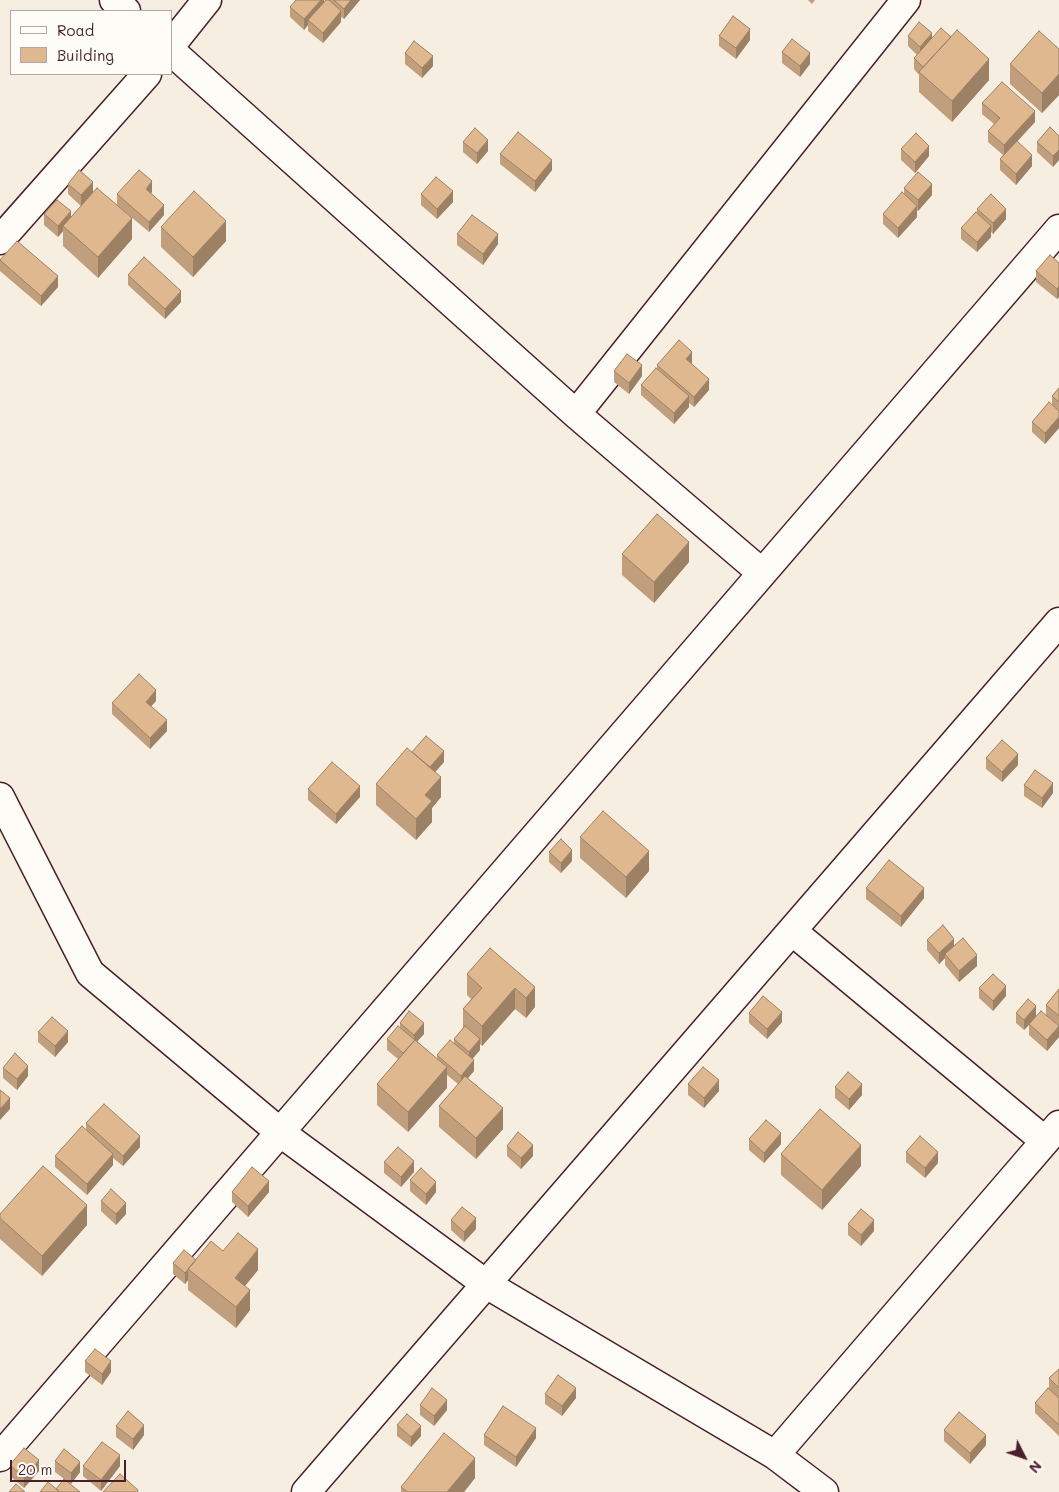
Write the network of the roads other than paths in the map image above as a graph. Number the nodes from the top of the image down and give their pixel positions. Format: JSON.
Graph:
{"nodes":[{"id":1,"x":114,"y":0,"type":"edge"},
{"id":2,"x":207,"y":0,"type":"edge"},
{"id":3,"x":906,"y":0,"type":"edge"},
{"id":4,"x":125,"y":10,"type":"edge"},
{"id":5,"x":172,"y":45,"type":"edge"},
{"id":6,"x":172,"y":52,"type":"edge"},
{"id":7,"x":146,"y":75,"type":"edge"},
{"id":8,"x":1059,"y":229,"type":"edge"},
{"id":9,"x":0,"y":240,"type":"edge"},
{"id":10,"x":576,"y":414,"type":"junction"},
{"id":11,"x":762,"y":573,"type":"junction"},
{"id":12,"x":1059,"y":622,"type":"edge"},
{"id":13,"x":0,"y":797,"type":"edge"},
{"id":14,"x":792,"y":931,"type":"junction"},
{"id":15,"x":281,"y":1133,"type":"junction"},
{"id":16,"x":1052,"y":1133,"type":"edge"},
{"id":17,"x":486,"y":1284,"type":"junction"},
{"id":18,"x":775,"y":1456,"type":"junction"},
{"id":19,"x":0,"y":1458,"type":"edge"},
{"id":20,"x":306,"y":1492,"type":"edge"},
{"id":21,"x":824,"y":1492,"type":"edge"}],
"edges":[{"from":1,"to":4,"type":"street"},
{"from":2,"to":5,"type":"street"},
{"from":3,"to":10,"type":"street"},
{"from":6,"to":10,"type":"street"},
{"from":7,"to":9,"type":"street"},
{"from":8,"to":11,"type":"street"},
{"from":10,"to":11,"type":"street"},
{"from":11,"to":15,"type":"street"},
{"from":12,"to":14,"type":"street"},
{"from":13,"to":15,"type":"street"},
{"from":14,"to":16,"type":"street"},
{"from":14,"to":17,"type":"street"},
{"from":15,"to":17,"type":"street"},
{"from":15,"to":19,"type":"street"},
{"from":16,"to":18,"type":"street"},
{"from":17,"to":18,"type":"street"},
{"from":17,"to":20,"type":"street"},
{"from":18,"to":21,"type":"street"}]}
